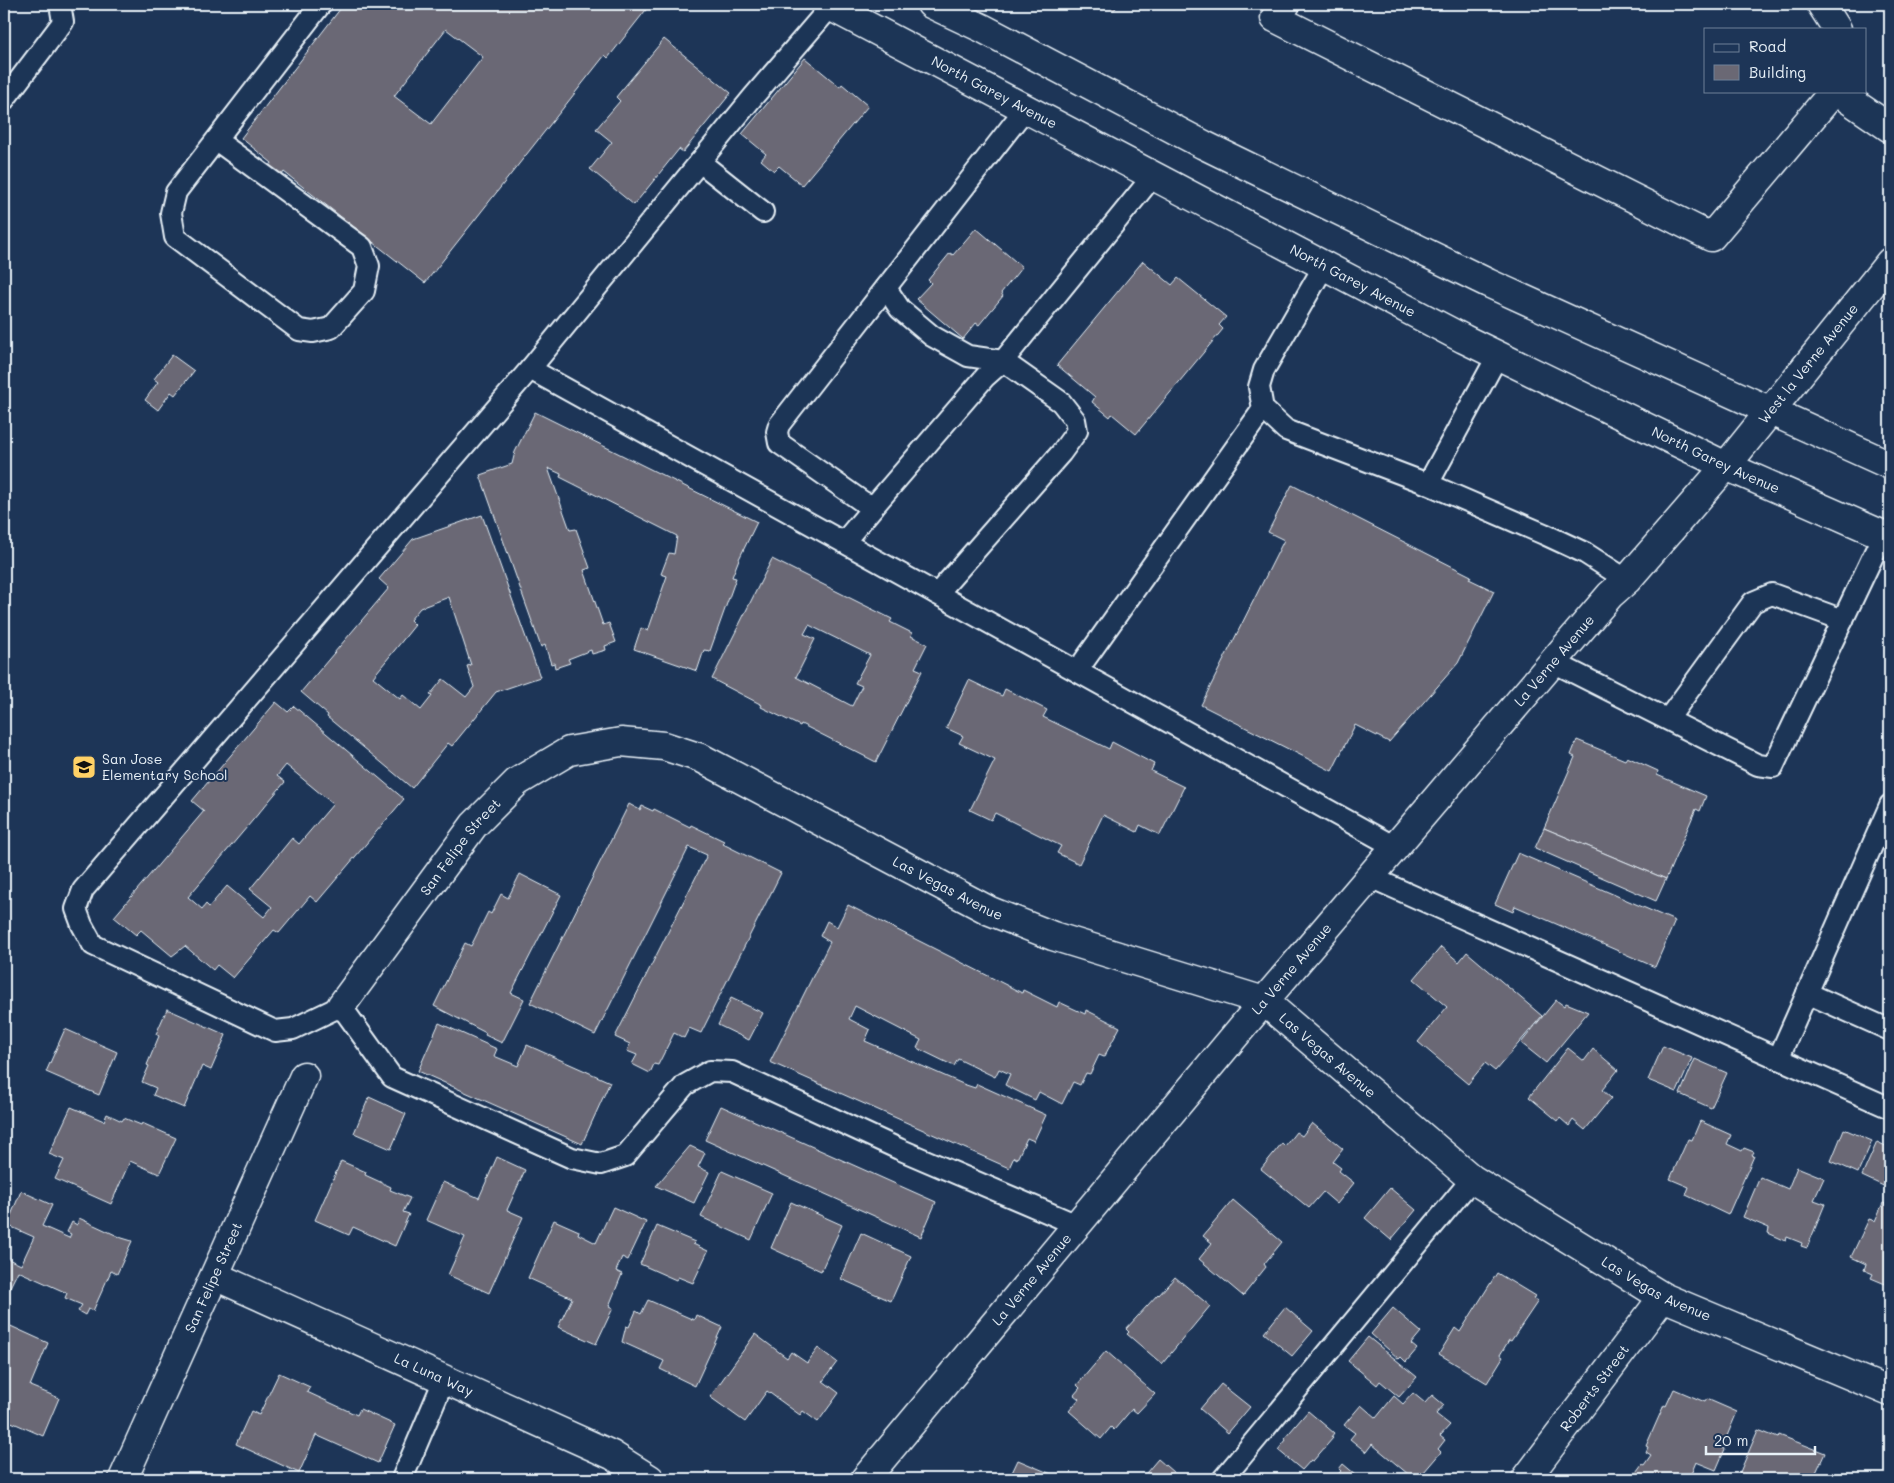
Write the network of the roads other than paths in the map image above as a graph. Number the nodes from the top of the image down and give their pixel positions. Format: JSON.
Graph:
{"nodes":[{"id":1,"x":60,"y":4,"type":"edge"},
{"id":2,"x":321,"y":4,"type":"edge"},
{"id":3,"x":1286,"y":4,"type":"edge"},
{"id":4,"x":1821,"y":4,"type":"edge"},
{"id":5,"x":829,"y":5,"type":"edge"},
{"id":6,"x":942,"y":6,"type":"edge"},
{"id":7,"x":1836,"y":28,"type":"edge"},
{"id":8,"x":1834,"y":92,"type":"edge"},
{"id":9,"x":1836,"y":92,"type":"edge"},
{"id":10,"x":4,"y":97,"type":"edge"},
{"id":11,"x":1025,"y":109,"type":"junction"},
{"id":12,"x":1890,"y":128,"type":"edge"},
{"id":13,"x":216,"y":140,"type":"junction"},
{"id":14,"x":700,"y":162,"type":"junction"},
{"id":15,"x":1153,"y":176,"type":"junction"},
{"id":16,"x":763,"y":212,"type":"dead end"},
{"id":17,"x":1890,"y":262,"type":"edge"},
{"id":18,"x":1324,"y":266,"type":"junction"},
{"id":19,"x":886,"y":288,"type":"junction"},
{"id":20,"x":1498,"y":355,"type":"junction"},
{"id":21,"x":1003,"y":361,"type":"junction"},
{"id":22,"x":530,"y":369,"type":"junction"},
{"id":23,"x":1263,"y":409,"type":"junction"},
{"id":24,"x":1770,"y":412,"type":"junction"},
{"id":25,"x":1890,"y":465,"type":"edge"},
{"id":26,"x":1726,"y":466,"type":"junction"},
{"id":27,"x":1428,"y":484,"type":"junction"},
{"id":28,"x":874,"y":506,"type":"junction"},
{"id":29,"x":1887,"y":536,"type":"edge"},
{"id":30,"x":844,"y":542,"type":"junction"},
{"id":31,"x":1627,"y":580,"type":"junction"},
{"id":32,"x":937,"y":594,"type":"junction"},
{"id":33,"x":1843,"y":620,"type":"junction"},
{"id":34,"x":1554,"y":662,"type":"junction"},
{"id":35,"x":1077,"y":672,"type":"junction"},
{"id":36,"x":1668,"y":720,"type":"junction"},
{"id":37,"x":621,"y":742,"type":"joint"},
{"id":38,"x":1890,"y":805,"type":"edge"},
{"id":39,"x":1395,"y":847,"type":"junction"},
{"id":40,"x":1370,"y":877,"type":"junction"},
{"id":41,"x":1807,"y":993,"type":"junction"},
{"id":42,"x":1264,"y":1002,"type":"junction"},
{"id":43,"x":340,"y":1006,"type":"junction"},
{"id":44,"x":1890,"y":1030,"type":"edge"},
{"id":45,"x":1778,"y":1059,"type":"junction"},
{"id":46,"x":304,"y":1076,"type":"dead end"},
{"id":47,"x":1890,"y":1108,"type":"edge"},
{"id":48,"x":1472,"y":1179,"type":"junction"},
{"id":49,"x":1077,"y":1225,"type":"junction"},
{"id":50,"x":215,"y":1276,"type":"junction"},
{"id":51,"x":1663,"y":1297,"type":"junction"},
{"id":52,"x":444,"y":1380,"type":"junction"},
{"id":53,"x":1890,"y":1392,"type":"edge"},
{"id":54,"x":123,"y":1479,"type":"edge"},
{"id":55,"x":402,"y":1479,"type":"edge"},
{"id":56,"x":650,"y":1479,"type":"edge"},
{"id":57,"x":865,"y":1479,"type":"edge"},
{"id":58,"x":1223,"y":1479,"type":"edge"},
{"id":59,"x":1526,"y":1479,"type":"edge"}],
"edges":[{"from":1,"to":10,"type":"lane"},
{"from":2,"to":13,"type":"lane"},
{"from":3,"to":8,"type":"main road"},
{"from":4,"to":7,"type":"main road"},
{"from":5,"to":11,"type":"main road","name":"North Garey Avenue"},
{"from":5,"to":14,"type":"lane"},
{"from":6,"to":24,"type":"main road"},
{"from":9,"to":12,"type":"main road"},
{"from":11,"to":15,"type":"main road","name":"North Garey Avenue"},
{"from":11,"to":19,"type":"lane"},
{"from":13,"to":13,"type":"lane"},
{"from":14,"to":16,"type":"lane"},
{"from":14,"to":22,"type":"lane"},
{"from":15,"to":18,"type":"main road","name":"North Garey Avenue"},
{"from":15,"to":21,"type":"lane"},
{"from":17,"to":24,"type":"main road","name":"West la Verne Avenue"},
{"from":18,"to":20,"type":"main road","name":"North Garey Avenue"},
{"from":18,"to":23,"type":"lane"},
{"from":19,"to":21,"type":"lane"},
{"from":19,"to":28,"type":"lane"},
{"from":20,"to":26,"type":"main road","name":"North Garey Avenue"},
{"from":20,"to":27,"type":"lane"},
{"from":21,"to":28,"type":"lane"},
{"from":21,"to":32,"type":"lane"},
{"from":22,"to":30,"type":"lane"},
{"from":22,"to":43,"type":"lane"},
{"from":23,"to":27,"type":"lane"},
{"from":23,"to":35,"type":"lane"},
{"from":24,"to":25,"type":"main road"},
{"from":24,"to":26,"type":"main road","name":"West la Verne Avenue"},
{"from":26,"to":29,"type":"main road","name":"North Garey Avenue"},
{"from":26,"to":31,"type":"main road","name":"La Verne Avenue"},
{"from":27,"to":31,"type":"lane"},
{"from":28,"to":30,"type":"lane"},
{"from":29,"to":33,"type":"lane"},
{"from":30,"to":32,"type":"lane"},
{"from":31,"to":34,"type":"main road","name":"La Verne Avenue"},
{"from":32,"to":35,"type":"lane"},
{"from":33,"to":36,"type":"lane"},
{"from":33,"to":36,"type":"lane"},
{"from":34,"to":36,"type":"lane"},
{"from":34,"to":39,"type":"main road","name":"La Verne Avenue"},
{"from":35,"to":39,"type":"lane"},
{"from":37,"to":42,"type":"main road","name":"Las Vegas Avenue"},
{"from":37,"to":43,"type":"main road","name":"San Felipe Street"},
{"from":38,"to":41,"type":"lane"},
{"from":39,"to":40,"type":"main road","name":"La Verne Avenue"},
{"from":40,"to":42,"type":"main road","name":"La Verne Avenue"},
{"from":40,"to":45,"type":"lane"},
{"from":41,"to":44,"type":"lane"},
{"from":41,"to":45,"type":"lane"},
{"from":42,"to":48,"type":"main road","name":"Las Vegas Avenue"},
{"from":42,"to":49,"type":"main road","name":"La Verne Avenue"},
{"from":43,"to":49,"type":"lane"},
{"from":45,"to":47,"type":"lane"},
{"from":46,"to":50,"type":"main road","name":"San Felipe Street"},
{"from":48,"to":51,"type":"main road","name":"Las Vegas Avenue"},
{"from":48,"to":58,"type":"lane"},
{"from":49,"to":57,"type":"main road","name":"La Verne Avenue"},
{"from":50,"to":52,"type":"main road","name":"La Luna Way"},
{"from":50,"to":54,"type":"main road","name":"San Felipe Street"},
{"from":51,"to":53,"type":"main road","name":"Las Vegas Avenue"},
{"from":51,"to":59,"type":"main road","name":"Roberts Street"},
{"from":52,"to":55,"type":"lane"},
{"from":52,"to":56,"type":"main road","name":"La Luna Way"}]}
